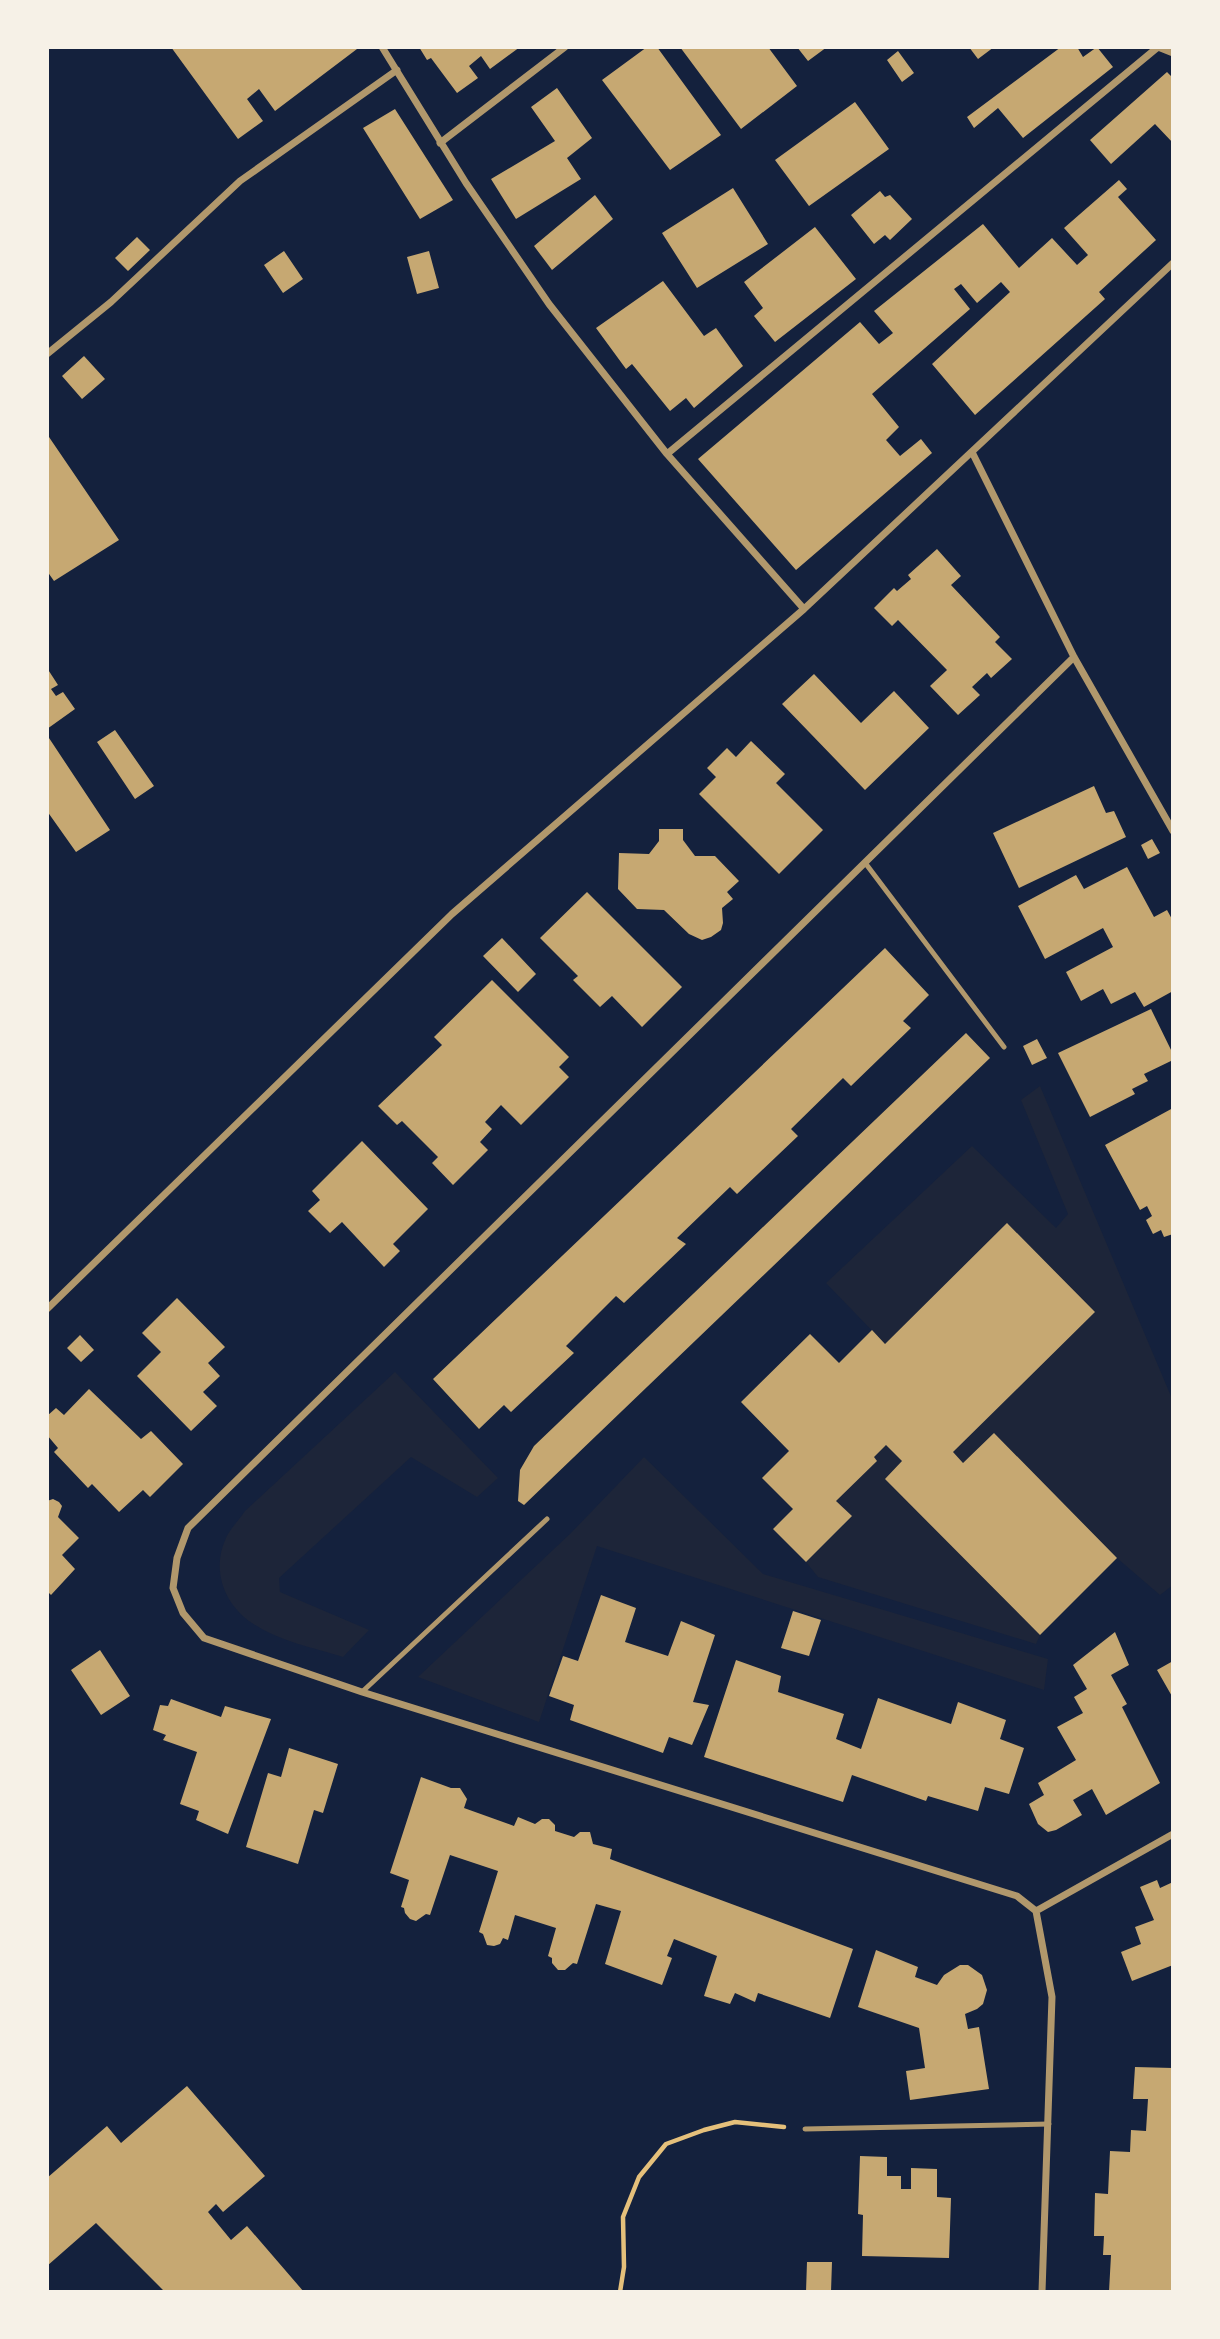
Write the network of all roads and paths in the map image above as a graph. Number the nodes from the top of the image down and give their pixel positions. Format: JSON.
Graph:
{"nodes":[{"id":1,"x":382,"y":47,"type":"edge"},
{"id":2,"x":565,"y":47,"type":"edge"},
{"id":3,"x":1173,"y":53,"type":"edge"},
{"id":4,"x":397,"y":70,"type":"junction"},
{"id":5,"x":440,"y":144,"type":"junction"},
{"id":6,"x":1173,"y":263,"type":"edge"},
{"id":7,"x":47,"y":354,"type":"edge"},
{"id":8,"x":972,"y":452,"type":"junction"},
{"id":9,"x":667,"y":454,"type":"junction"},
{"id":10,"x":804,"y":609,"type":"junction"},
{"id":11,"x":1074,"y":657,"type":"junction"},
{"id":12,"x":1173,"y":831,"type":"edge"},
{"id":13,"x":866,"y":864,"type":"junction"},
{"id":14,"x":1004,"y":1046,"type":"dead end"},
{"id":15,"x":47,"y":1309,"type":"edge"},
{"id":16,"x":547,"y":1519,"type":"dead end"},
{"id":17,"x":362,"y":1692,"type":"junction"},
{"id":18,"x":1173,"y":1835,"type":"edge"},
{"id":19,"x":1036,"y":1910,"type":"junction"},
{"id":20,"x":1049,"y":2123,"type":"junction"},
{"id":21,"x":805,"y":2129,"type":"joint"},
{"id":22,"x":620,"y":2292,"type":"edge"},
{"id":23,"x":1042,"y":2292,"type":"edge"}],
"edges":[{"from":1,"to":4,"type":"street"},
{"from":2,"to":5,"type":"street"},
{"from":3,"to":9,"type":"street"},
{"from":4,"to":5,"type":"street"},
{"from":4,"to":7,"type":"street"},
{"from":5,"to":9,"type":"street"},
{"from":6,"to":8,"type":"street"},
{"from":8,"to":10,"type":"street"},
{"from":8,"to":11,"type":"street"},
{"from":9,"to":10,"type":"street"},
{"from":10,"to":15,"type":"street"},
{"from":11,"to":12,"type":"street"},
{"from":11,"to":13,"type":"street"},
{"from":13,"to":14,"type":"lane"},
{"from":13,"to":17,"type":"street"},
{"from":16,"to":17,"type":"lane"},
{"from":17,"to":19,"type":"street"},
{"from":18,"to":19,"type":"street"},
{"from":19,"to":20,"type":"street"},
{"from":20,"to":21,"type":"lane"},
{"from":20,"to":23,"type":"street"},
{"from":21,"to":22,"type":"path"}]}
